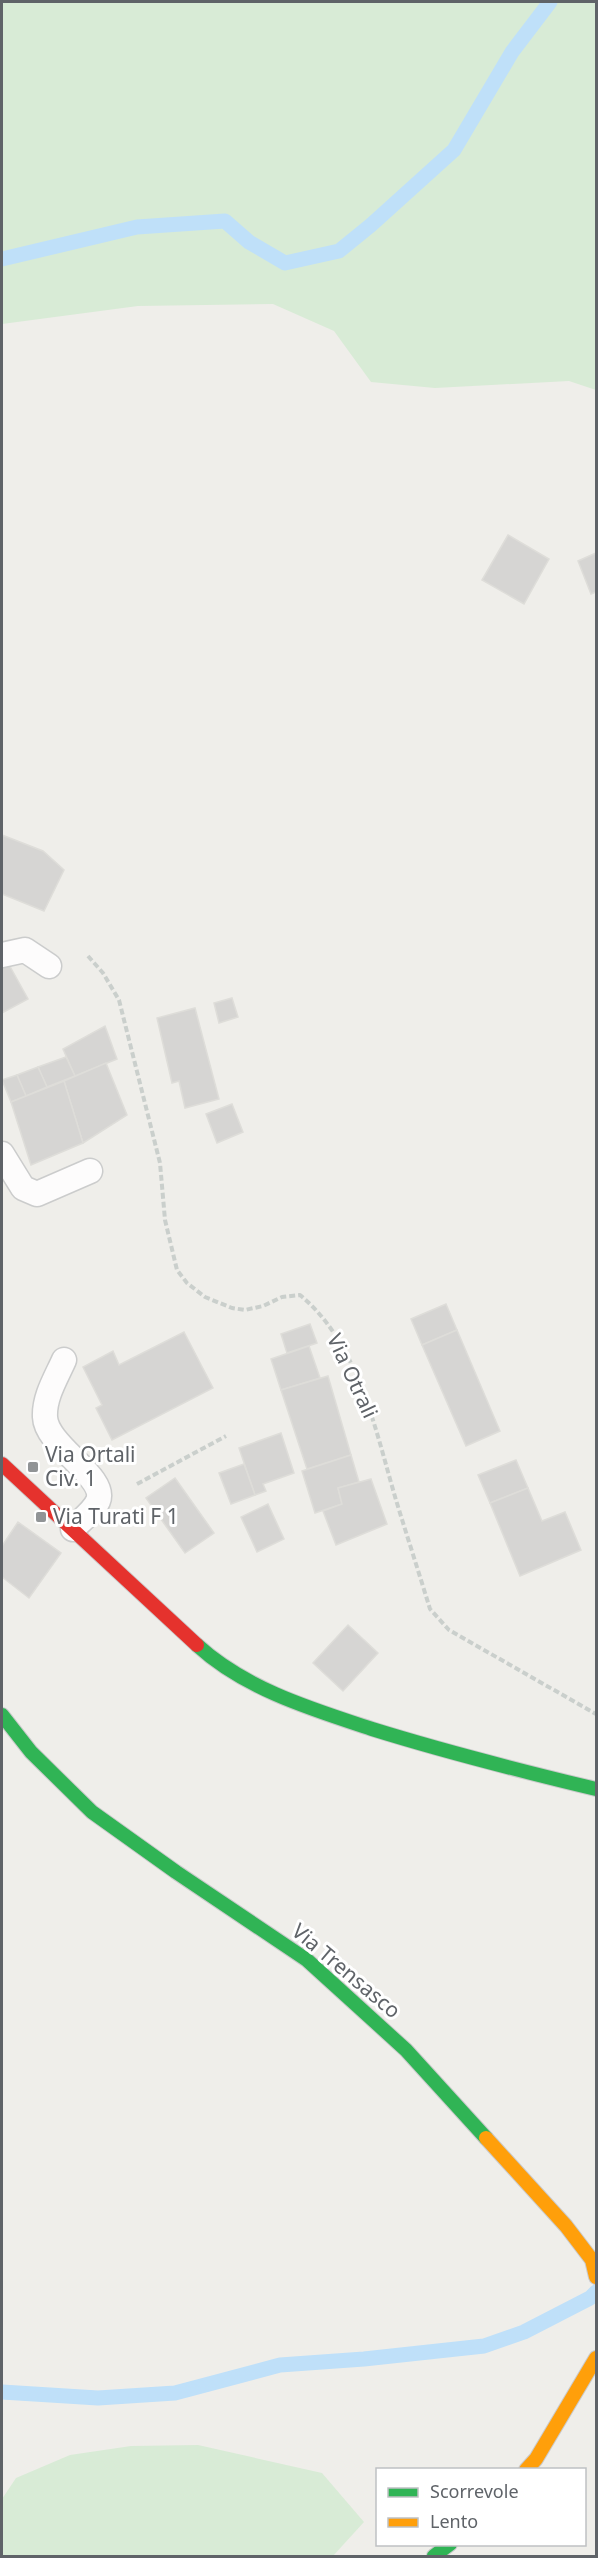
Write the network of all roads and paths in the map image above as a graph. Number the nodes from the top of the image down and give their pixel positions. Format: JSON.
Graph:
{"nodes":[{"id":1,"x":85,"y":953,"type":"dead end"},
{"id":2,"x":2,"y":955,"type":"edge"},
{"id":3,"x":49,"y":966,"type":"dead end"},
{"id":4,"x":2,"y":1154,"type":"edge"},
{"id":5,"x":90,"y":1171,"type":"dead end"},
{"id":6,"x":64,"y":1360,"type":"dead end"},
{"id":7,"x":226,"y":1436,"type":"dead end"},
{"id":8,"x":2,"y":1464,"type":"edge"},
{"id":9,"x":98,"y":1501,"type":"junction"},
{"id":10,"x":73,"y":1529,"type":"junction"},
{"id":11,"x":597,"y":1714,"type":"edge"},
{"id":12,"x":2,"y":1715,"type":"edge"},
{"id":13,"x":597,"y":1789,"type":"edge"},
{"id":14,"x":597,"y":2277,"type":"edge"},
{"id":15,"x":597,"y":2358,"type":"edge"},
{"id":16,"x":527,"y":2468,"type":"edge"},
{"id":17,"x":447,"y":2546,"type":"edge"},
{"id":18,"x":434,"y":2556,"type":"edge"}],
"edges":[{"from":1,"to":11,"type":"path","name":"Via Otrali"},
{"from":2,"to":3,"type":"lane"},
{"from":4,"to":5,"type":"lane"},
{"from":6,"to":9,"type":"lane"},
{"from":7,"to":9,"type":"path"},
{"from":8,"to":10,"type":"main road"},
{"from":9,"to":10,"type":"lane"},
{"from":10,"to":13,"type":"main road"},
{"from":12,"to":14,"type":"main road","name":"Via Trensasco"},
{"from":15,"to":16,"type":"main road"},
{"from":17,"to":18,"type":"main road"}]}
